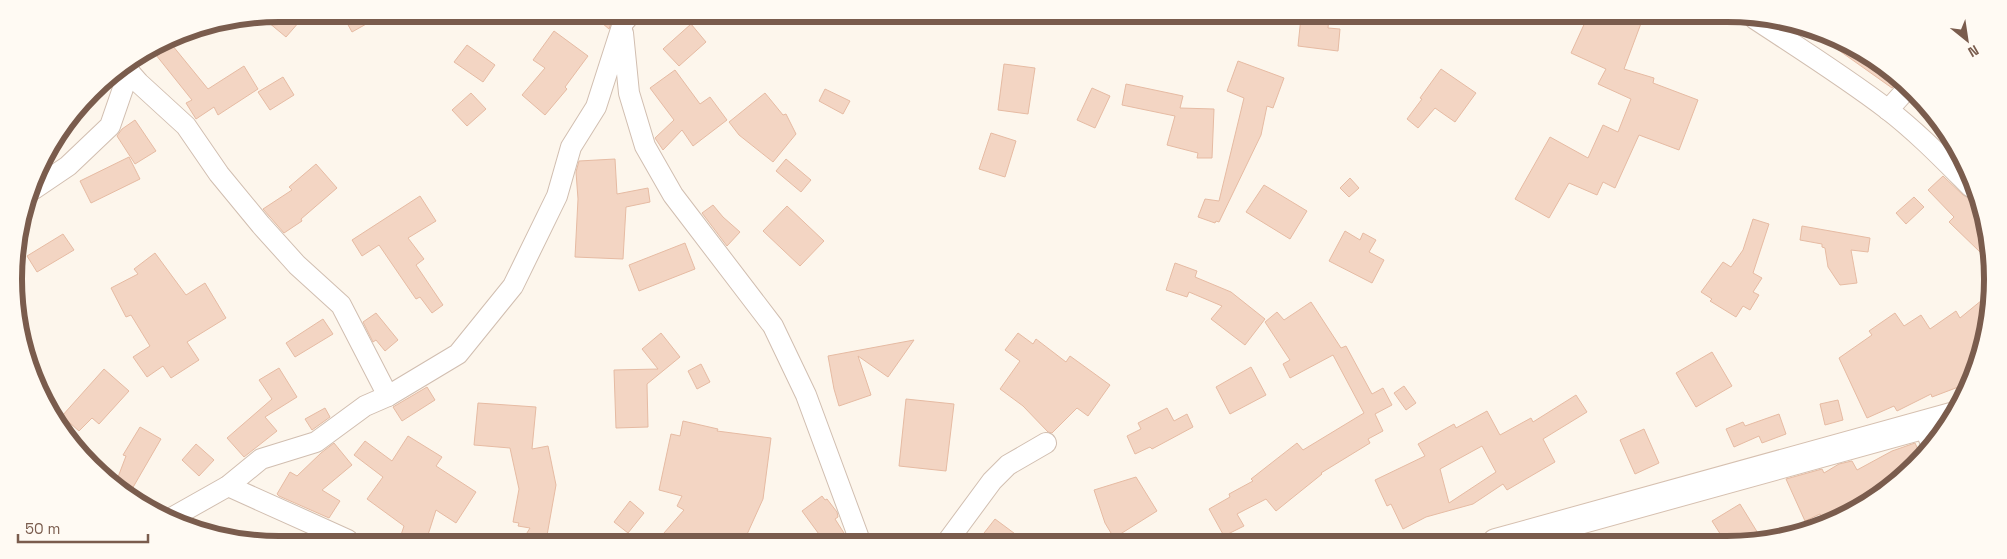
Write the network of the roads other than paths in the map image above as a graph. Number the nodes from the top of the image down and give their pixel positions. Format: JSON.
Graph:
{"nodes":[{"id":1,"x":625,"y":22,"type":"edge"},
{"id":2,"x":626,"y":22,"type":"edge"},
{"id":3,"x":1765,"y":25,"type":"edge"},
{"id":4,"x":129,"y":71,"type":"edge"},
{"id":5,"x":125,"y":74,"type":"edge"},
{"id":6,"x":1904,"y":93,"type":"edge"},
{"id":7,"x":1888,"y":110,"type":"junction"},
{"id":8,"x":1965,"y":181,"type":"edge"},
{"id":9,"x":41,"y":183,"type":"edge"},
{"id":10,"x":388,"y":396,"type":"junction"},
{"id":11,"x":1928,"y":435,"type":"edge"},
{"id":12,"x":1046,"y":443,"type":"dead end"},
{"id":13,"x":228,"y":486,"type":"junction"},
{"id":14,"x":180,"y":516,"type":"edge"},
{"id":15,"x":339,"y":536,"type":"edge"},
{"id":16,"x":858,"y":536,"type":"edge"},
{"id":17,"x":951,"y":536,"type":"edge"},
{"id":18,"x":1520,"y":536,"type":"edge"}],
"edges":[{"from":1,"to":10,"type":"street"},
{"from":2,"to":16,"type":"street"},
{"from":3,"to":7,"type":"street"},
{"from":4,"to":10,"type":"street"},
{"from":5,"to":9,"type":"street"},
{"from":6,"to":7,"type":"street"},
{"from":7,"to":8,"type":"street"},
{"from":10,"to":13,"type":"street"},
{"from":11,"to":18,"type":"main road"},
{"from":12,"to":17,"type":"street"},
{"from":13,"to":14,"type":"street"},
{"from":13,"to":15,"type":"street"}]}
